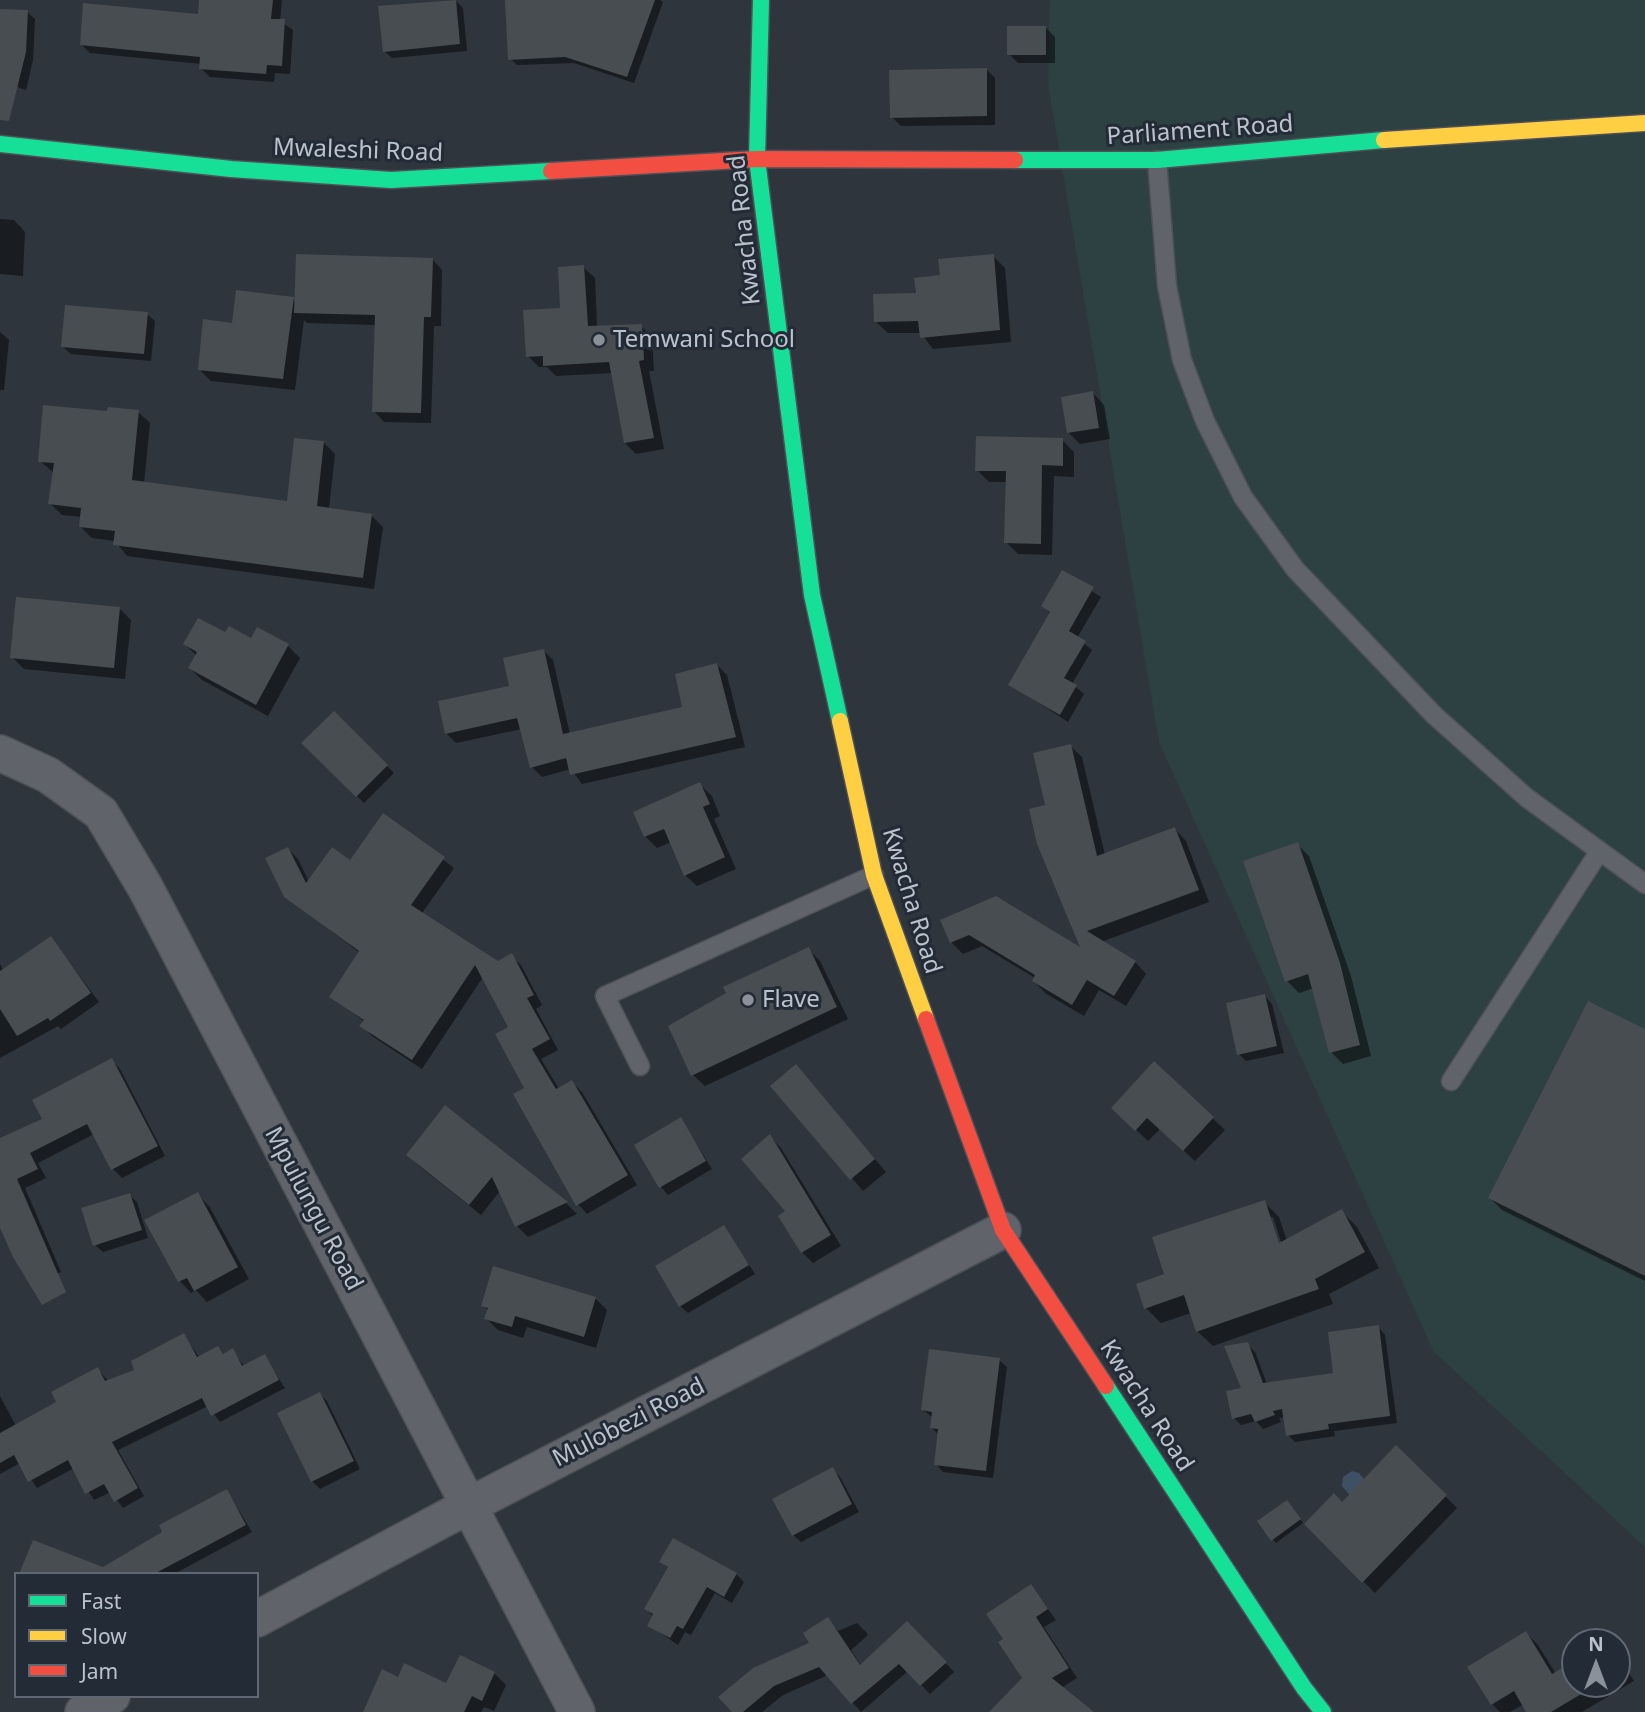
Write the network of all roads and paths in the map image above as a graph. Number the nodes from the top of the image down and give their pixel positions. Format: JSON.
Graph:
{"nodes":[{"id":1,"x":761,"y":0,"type":"edge"},
{"id":2,"x":1645,"y":123,"type":"edge"},
{"id":3,"x":0,"y":144,"type":"edge"},
{"id":4,"x":757,"y":159,"type":"junction"},
{"id":5,"x":1157,"y":160,"type":"junction"},
{"id":6,"x":0,"y":753,"type":"edge"},
{"id":7,"x":1599,"y":852,"type":"junction"},
{"id":8,"x":874,"y":874,"type":"junction"},
{"id":9,"x":1645,"y":884,"type":"edge"},
{"id":10,"x":640,"y":1066,"type":"dead end"},
{"id":11,"x":1451,"y":1081,"type":"dead end"},
{"id":12,"x":1003,"y":1230,"type":"junction"},
{"id":13,"x":468,"y":1506,"type":"junction"},
{"id":14,"x":259,"y":1618,"type":"edge"},
{"id":15,"x":108,"y":1698,"type":"edge"},
{"id":16,"x":83,"y":1712,"type":"edge"},
{"id":17,"x":576,"y":1712,"type":"edge"},
{"id":18,"x":1323,"y":1712,"type":"edge"}],
"edges":[{"from":1,"to":4,"type":"main road","name":"Kwacha Road"},
{"from":2,"to":5,"type":"main road","name":"Parliament Road"},
{"from":3,"to":4,"type":"main road","name":"Mwaleshi Road"},
{"from":4,"to":5,"type":"main road","name":"Parliament Road"},
{"from":4,"to":8,"type":"main road","name":"Kwacha Road"},
{"from":5,"to":7,"type":"lane"},
{"from":6,"to":13,"type":"street","name":"Mpulungu Road"},
{"from":7,"to":9,"type":"lane"},
{"from":7,"to":11,"type":"lane"},
{"from":8,"to":10,"type":"lane"},
{"from":8,"to":12,"type":"main road","name":"Kwacha Road"},
{"from":12,"to":13,"type":"street","name":"Mulobezi Road"},
{"from":12,"to":18,"type":"main road","name":"Kwacha Road"},
{"from":13,"to":14,"type":"street","name":"Mulobezi Road"},
{"from":13,"to":17,"type":"street","name":"Mpulungu Road"},
{"from":15,"to":16,"type":"street"}]}
